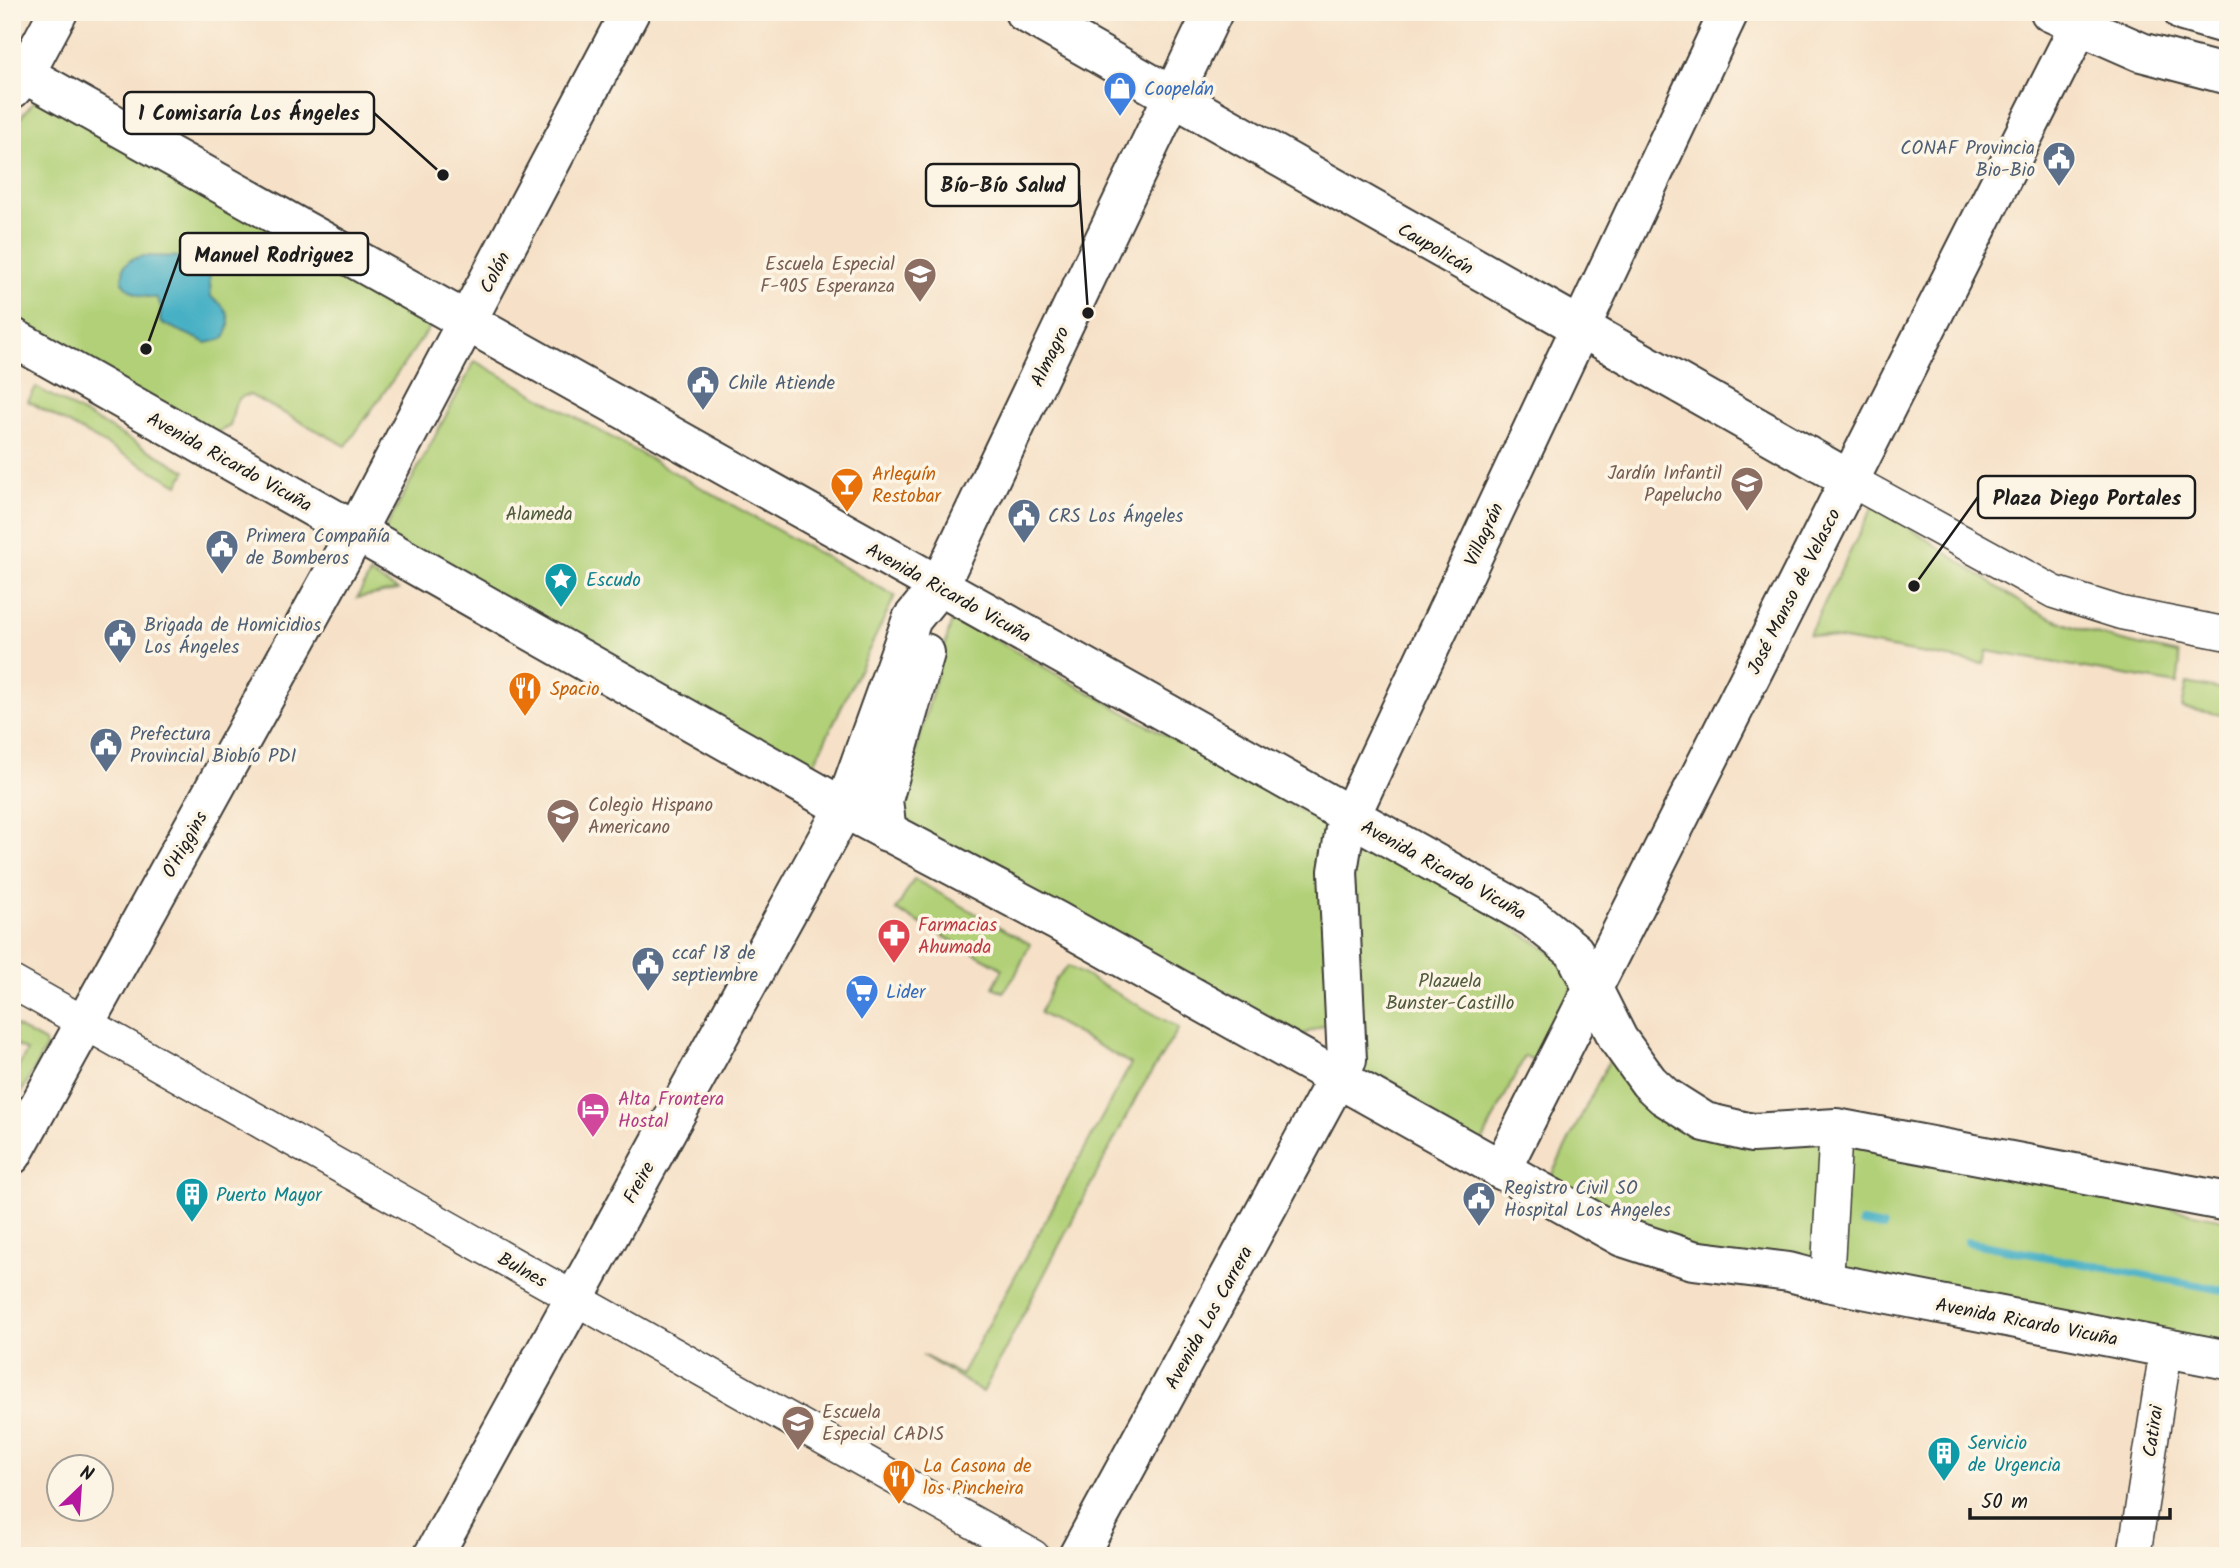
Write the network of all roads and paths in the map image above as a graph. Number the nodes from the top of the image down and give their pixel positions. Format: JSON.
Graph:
{"nodes":[{"id":1,"x":58,"y":12,"type":"edge"},
{"id":2,"x":630,"y":12,"type":"edge"},
{"id":3,"x":1024,"y":12,"type":"edge"},
{"id":4,"x":1213,"y":12,"type":"edge"},
{"id":5,"x":1729,"y":12,"type":"edge"},
{"id":6,"x":2183,"y":12,"type":"edge"},
{"id":7,"x":2072,"y":17,"type":"edge"},
{"id":8,"x":2228,"y":25,"type":"edge"},
{"id":9,"x":2228,"y":75,"type":"edge"},
{"id":10,"x":17,"y":76,"type":"edge"},
{"id":11,"x":1173,"y":97,"type":"junction"},
{"id":12,"x":467,"y":322,"type":"junction"},
{"id":13,"x":1579,"y":330,"type":"junction"},
{"id":14,"x":12,"y":337,"type":"edge"},
{"id":15,"x":1850,"y":480,"type":"junction"},
{"id":16,"x":356,"y":532,"type":"junction"},
{"id":17,"x":939,"y":586,"type":"junction"},
{"id":18,"x":2228,"y":634,"type":"edge"},
{"id":19,"x":844,"y":808,"type":"junction"},
{"id":20,"x":1350,"y":816,"type":"junction"},
{"id":21,"x":887,"y":832,"type":"junction"},
{"id":22,"x":12,"y":982,"type":"edge"},
{"id":23,"x":1593,"y":987,"type":"junction"},
{"id":24,"x":1344,"y":996,"type":"junction"},
{"id":25,"x":85,"y":1024,"type":"junction"},
{"id":26,"x":1243,"y":1025,"type":"junction"},
{"id":27,"x":1338,"y":1078,"type":"junction"},
{"id":28,"x":1836,"y":1128,"type":"junction"},
{"id":29,"x":12,"y":1155,"type":"edge"},
{"id":30,"x":1500,"y":1170,"type":"junction"},
{"id":31,"x":2228,"y":1202,"type":"edge"},
{"id":32,"x":1827,"y":1282,"type":"junction"},
{"id":33,"x":575,"y":1298,"type":"junction"},
{"id":34,"x":2166,"y":1349,"type":"junction"},
{"id":35,"x":2228,"y":1360,"type":"edge"},
{"id":36,"x":433,"y":1556,"type":"edge"},
{"id":37,"x":1033,"y":1556,"type":"edge"},
{"id":38,"x":1078,"y":1556,"type":"edge"},
{"id":39,"x":2134,"y":1556,"type":"edge"}],
"edges":[{"from":1,"to":10,"type":"main road"},
{"from":2,"to":12,"type":"main road","name":"Colón"},
{"from":3,"to":11,"type":"main road","name":"Caupolicán"},
{"from":4,"to":11,"type":"main road","name":"Almagro"},
{"from":5,"to":13,"type":"main road","name":"Villagrán"},
{"from":6,"to":8,"type":"main road"},
{"from":7,"to":9,"type":"main road"},
{"from":7,"to":15,"type":"main road","name":"José Manso de Velasco"},
{"from":10,"to":12,"type":"main road","name":"Avenida Ricardo Vicuña"},
{"from":11,"to":13,"type":"main road","name":"Caupolicán"},
{"from":11,"to":17,"type":"main road","name":"Almagro"},
{"from":12,"to":16,"type":"main road","name":"Colón"},
{"from":12,"to":17,"type":"main road","name":"Avenida Ricardo Vicuña"},
{"from":13,"to":15,"type":"main road","name":"Caupolicán"},
{"from":13,"to":20,"type":"main road","name":"Villagrán"},
{"from":14,"to":16,"type":"main road","name":"Avenida Ricardo Vicuña"},
{"from":15,"to":18,"type":"street"},
{"from":15,"to":23,"type":"main road","name":"José Manso de Velasco"},
{"from":16,"to":19,"type":"main road","name":"Avenida Ricardo Vicuña"},
{"from":16,"to":25,"type":"main road","name":"O'Higgins"},
{"from":17,"to":19,"type":"main road","name":"Almagro"},
{"from":17,"to":20,"type":"main road","name":"Avenida Ricardo Vicuña"},
{"from":17,"to":21,"type":"main road","name":"Almagro"},
{"from":19,"to":21,"type":"main road","name":"Avenida Ricardo Vicuña"},
{"from":19,"to":33,"type":"main road","name":"Freire"},
{"from":20,"to":23,"type":"main road","name":"Avenida Ricardo Vicuña"},
{"from":20,"to":24,"type":"main road","name":"Villagrán"},
{"from":21,"to":26,"type":"main road","name":"Avenida Ricardo Vicuña"},
{"from":22,"to":25,"type":"street","name":"Bulnes"},
{"from":23,"to":28,"type":"main road","name":"Avenida Ricardo Vicuña"},
{"from":23,"to":30,"type":"main road","name":"José Manso de Velasco"},
{"from":24,"to":26,"type":"main road"},
{"from":24,"to":27,"type":"main road","name":"Villagrán"},
{"from":25,"to":29,"type":"main road","name":"O'Higgins"},
{"from":25,"to":33,"type":"street","name":"Bulnes"},
{"from":26,"to":27,"type":"main road","name":"Avenida Ricardo Vicuña"},
{"from":27,"to":30,"type":"main road","name":"Avenida Ricardo Vicuña"},
{"from":27,"to":38,"type":"main road","name":"Avenida Los Carrera"},
{"from":28,"to":31,"type":"main road","name":"Avenida Ricardo Vicuña"},
{"from":28,"to":32,"type":"street"},
{"from":30,"to":32,"type":"main road","name":"Avenida Ricardo Vicuña"},
{"from":32,"to":34,"type":"main road","name":"Avenida Ricardo Vicuña"},
{"from":33,"to":36,"type":"main road","name":"Freire"},
{"from":33,"to":37,"type":"street","name":"Bulnes"},
{"from":34,"to":35,"type":"main road","name":"Avenida Ricardo Vicuña"},
{"from":34,"to":39,"type":"street","name":"Catirai"}]}
